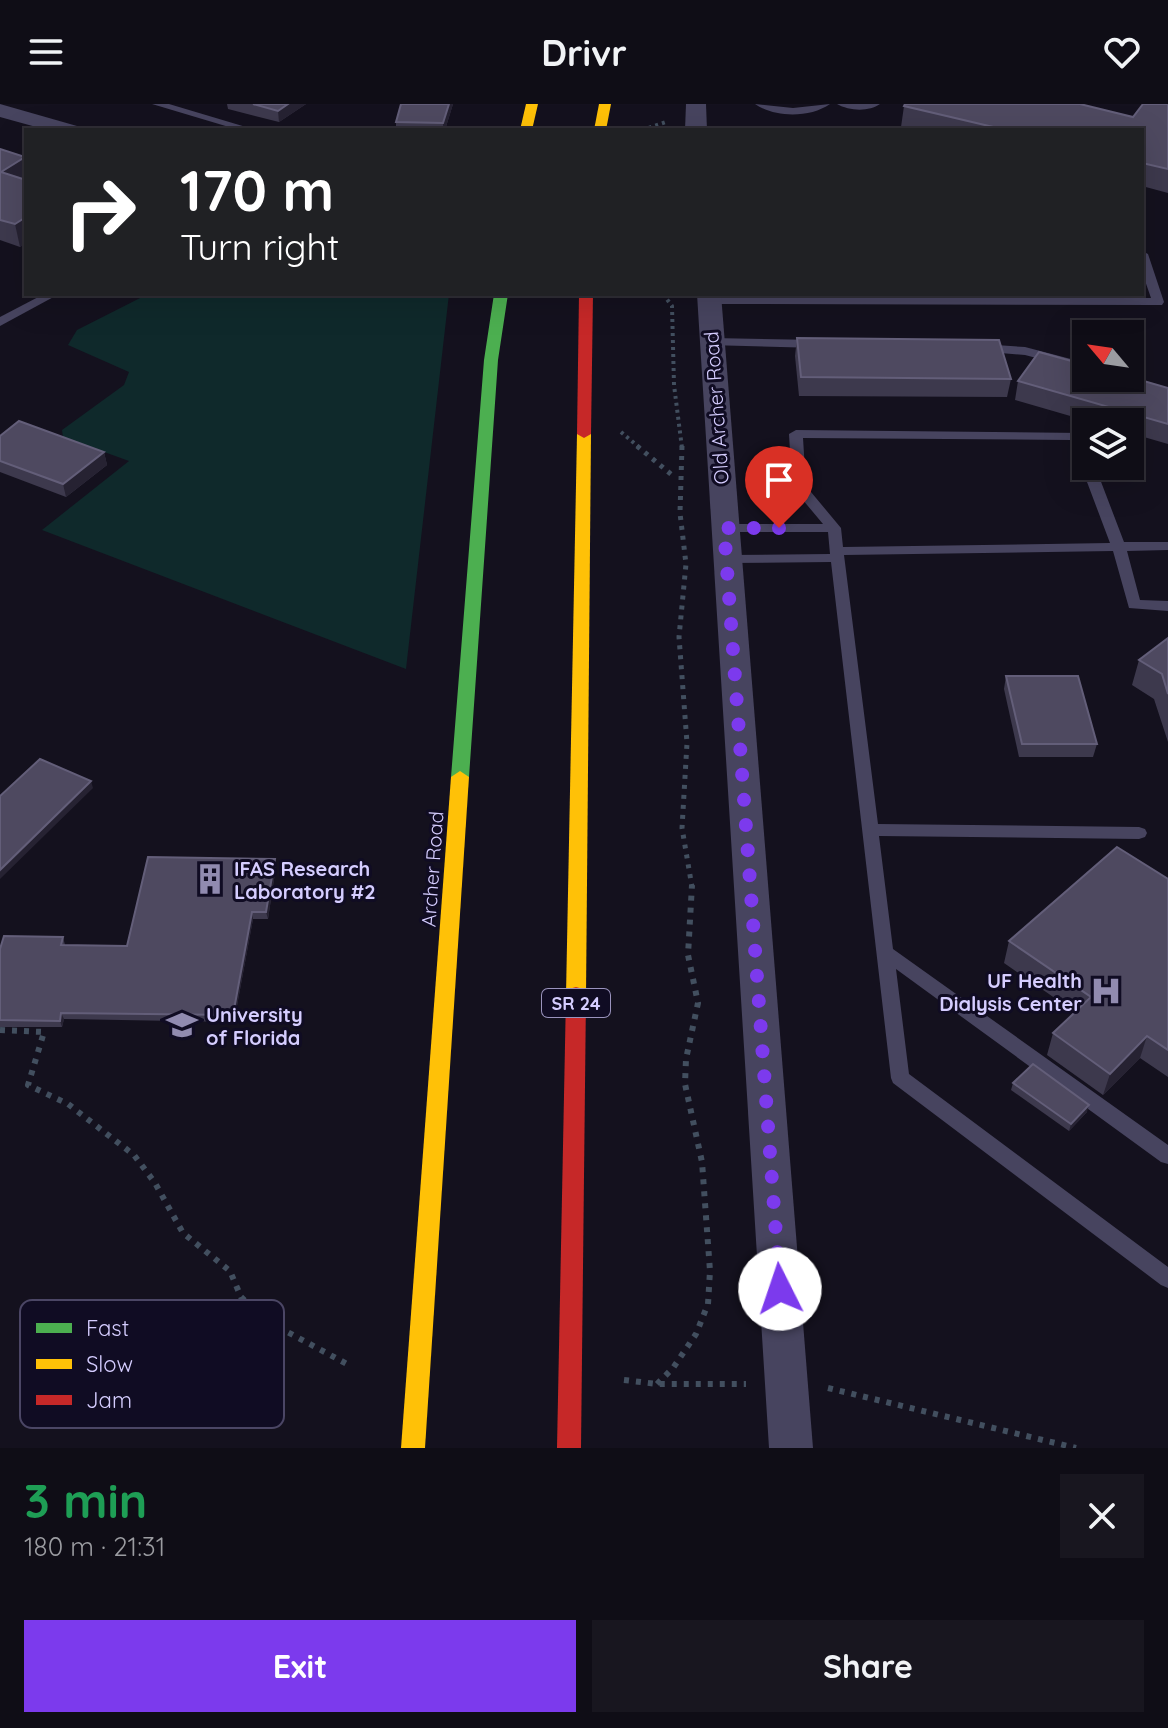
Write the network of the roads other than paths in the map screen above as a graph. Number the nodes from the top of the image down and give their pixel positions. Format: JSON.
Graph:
{"nodes":[{"id":1,"x":157,"y":104,"type":"edge"},
{"id":2,"x":532,"y":104,"type":"edge"},
{"id":3,"x":605,"y":104,"type":"edge"},
{"id":4,"x":696,"y":104,"type":"edge"},
{"id":5,"x":760,"y":104,"type":"edge"},
{"id":6,"x":825,"y":104,"type":"edge"},
{"id":7,"x":842,"y":104,"type":"edge"},
{"id":8,"x":875,"y":104,"type":"edge"},
{"id":9,"x":0,"y":110,"type":"edge"},
{"id":10,"x":63,"y":128,"type":"edge"},
{"id":11,"x":244,"y":128,"type":"edge"},
{"id":12,"x":526,"y":128,"type":"edge"},
{"id":13,"x":600,"y":128,"type":"edge"},
{"id":14,"x":696,"y":128,"type":"edge"},
{"id":15,"x":1144,"y":260,"type":"edge"},
{"id":16,"x":49,"y":296,"type":"edge"},
{"id":17,"x":501,"y":296,"type":"edge"},
{"id":18,"x":586,"y":296,"type":"edge"},
{"id":19,"x":709,"y":297,"type":"edge"},
{"id":20,"x":824,"y":297,"type":"edge"},
{"id":21,"x":1063,"y":298,"type":"edge"},
{"id":22,"x":0,"y":322,"type":"edge"},
{"id":23,"x":712,"y":342,"type":"junction"},
{"id":24,"x":836,"y":345,"type":"edge"},
{"id":25,"x":960,"y":347,"type":"edge"},
{"id":26,"x":1072,"y":363,"type":"edge"},
{"id":27,"x":1072,"y":436,"type":"edge"},
{"id":28,"x":1093,"y":480,"type":"edge"},
{"id":29,"x":834,"y":528,"type":"junction"},
{"id":30,"x":725,"y":543,"type":"junction"},
{"id":31,"x":1168,"y":546,"type":"edge"},
{"id":32,"x":1119,"y":547,"type":"junction"},
{"id":33,"x":837,"y":555,"type":"junction"},
{"id":34,"x":1168,"y":606,"type":"edge"},
{"id":35,"x":870,"y":830,"type":"junction"},
{"id":36,"x":1139,"y":833,"type":"dead end"},
{"id":37,"x":885,"y":952,"type":"junction"},
{"id":38,"x":1168,"y":1156,"type":"edge"},
{"id":39,"x":1168,"y":1279,"type":"edge"},
{"id":40,"x":413,"y":1448,"type":"edge"},
{"id":41,"x":569,"y":1448,"type":"edge"},
{"id":42,"x":791,"y":1448,"type":"edge"}],
"edges":[{"from":1,"to":11,"type":"lane"},
{"from":2,"to":12,"type":"main road"},
{"from":3,"to":13,"type":"main road"},
{"from":4,"to":14,"type":"street"},
{"from":5,"to":6,"type":"lane"},
{"from":7,"to":8,"type":"lane"},
{"from":9,"to":10,"type":"street"},
{"from":15,"to":21,"type":"lane"},
{"from":16,"to":22,"type":"lane"},
{"from":17,"to":40,"type":"main road","name":"Archer Road"},
{"from":18,"to":41,"type":"main road","number":"SR 24"},
{"from":19,"to":20,"type":"lane"},
{"from":19,"to":23,"type":"street","name":"Old Archer Road"},
{"from":20,"to":21,"type":"lane"},
{"from":23,"to":24,"type":"lane"},
{"from":23,"to":30,"type":"street","name":"Old Archer Road"},
{"from":25,"to":26,"type":"lane"},
{"from":27,"to":29,"type":"lane"},
{"from":28,"to":32,"type":"lane"},
{"from":29,"to":30,"type":"lane"},
{"from":29,"to":33,"type":"lane"},
{"from":30,"to":33,"type":"lane"},
{"from":30,"to":42,"type":"street","name":"Old Archer Road"},
{"from":31,"to":32,"type":"lane"},
{"from":32,"to":33,"type":"lane"},
{"from":32,"to":34,"type":"lane"},
{"from":33,"to":35,"type":"lane"},
{"from":35,"to":36,"type":"lane"},
{"from":35,"to":37,"type":"lane"},
{"from":37,"to":38,"type":"lane"},
{"from":37,"to":39,"type":"lane"}]}
